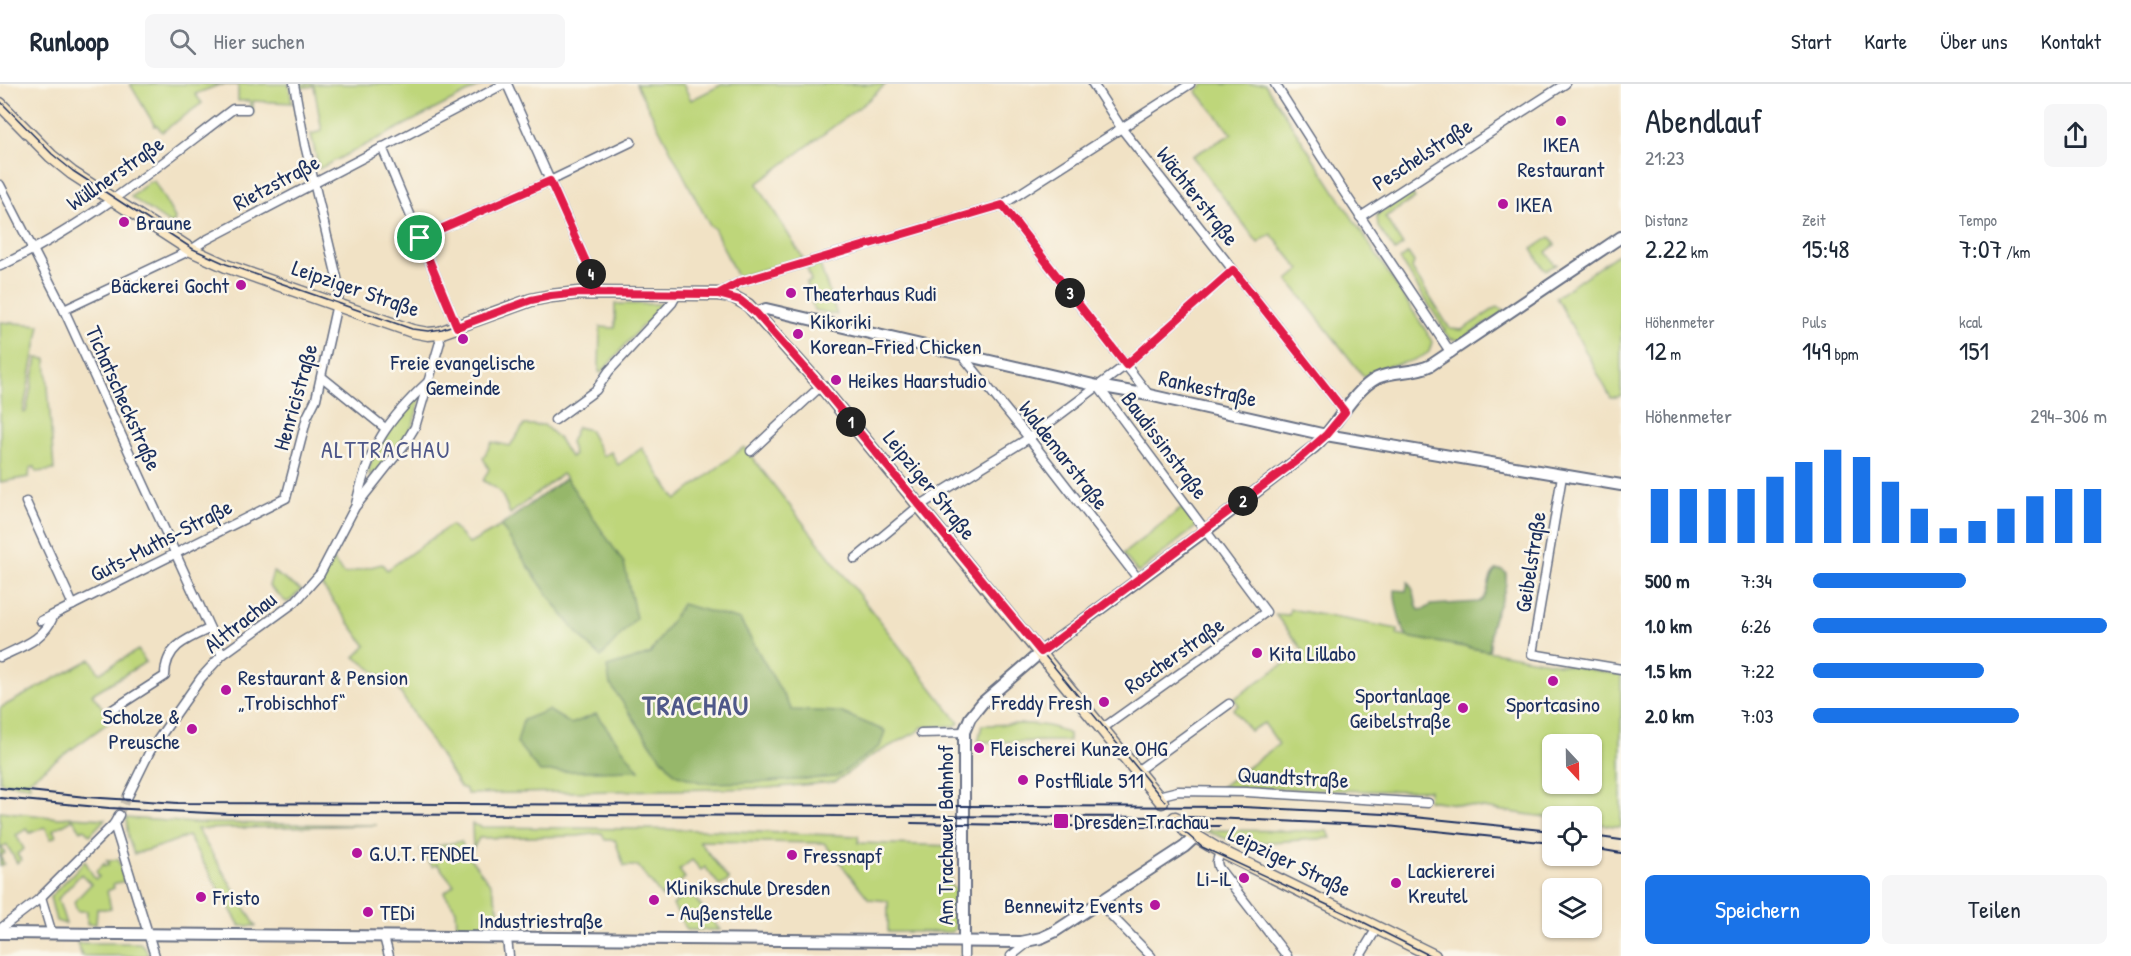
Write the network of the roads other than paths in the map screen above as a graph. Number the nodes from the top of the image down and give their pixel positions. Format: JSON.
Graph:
{"nodes":[{"id":1,"x":294,"y":84,"type":"edge"},
{"id":2,"x":506,"y":84,"type":"edge"},
{"id":3,"x":1093,"y":84,"type":"edge"},
{"id":4,"x":1190,"y":84,"type":"edge"},
{"id":5,"x":1275,"y":84,"type":"edge"},
{"id":6,"x":1565,"y":84,"type":"edge"},
{"id":7,"x":0,"y":104,"type":"edge"},
{"id":8,"x":247,"y":109,"type":"dead end"},
{"id":9,"x":1122,"y":129,"type":"junction"},
{"id":10,"x":631,"y":142,"type":"dead end"},
{"id":11,"x":382,"y":147,"type":"junction"},
{"id":12,"x":550,"y":181,"type":"junction"},
{"id":13,"x":314,"y":182,"type":"junction"},
{"id":14,"x":0,"y":185,"type":"edge"},
{"id":15,"x":112,"y":200,"type":"junction"},
{"id":16,"x":1002,"y":205,"type":"junction"},
{"id":17,"x":1360,"y":217,"type":"junction"},
{"id":18,"x":1621,"y":237,"type":"edge"},
{"id":19,"x":420,"y":238,"type":"junction"},
{"id":20,"x":191,"y":250,"type":"junction"},
{"id":21,"x":33,"y":251,"type":"junction"},
{"id":22,"x":0,"y":266,"type":"edge"},
{"id":23,"x":1233,"y":270,"type":"junction"},
{"id":24,"x":596,"y":293,"type":"junction"},
{"id":25,"x":677,"y":294,"type":"junction"},
{"id":26,"x":718,"y":294,"type":"junction"},
{"id":27,"x":338,"y":305,"type":"junction"},
{"id":28,"x":64,"y":310,"type":"junction"},
{"id":29,"x":756,"y":313,"type":"junction"},
{"id":30,"x":457,"y":327,"type":"junction"},
{"id":31,"x":439,"y":333,"type":"junction"},
{"id":32,"x":960,"y":353,"type":"junction"},
{"id":33,"x":1451,"y":353,"type":"junction"},
{"id":34,"x":1126,"y":365,"type":"junction"},
{"id":35,"x":322,"y":377,"type":"junction"},
{"id":36,"x":429,"y":381,"type":"junction"},
{"id":37,"x":821,"y":386,"type":"junction"},
{"id":38,"x":1098,"y":387,"type":"junction"},
{"id":39,"x":1149,"y":395,"type":"junction"},
{"id":40,"x":1345,"y":412,"type":"junction"},
{"id":41,"x":555,"y":420,"type":"dead end"},
{"id":42,"x":385,"y":428,"type":"junction"},
{"id":43,"x":1326,"y":435,"type":"junction"},
{"id":44,"x":1029,"y":438,"type":"junction"},
{"id":45,"x":750,"y":451,"type":"dead end"},
{"id":46,"x":1562,"y":476,"type":"junction"},
{"id":47,"x":1621,"y":485,"type":"edge"},
{"id":48,"x":286,"y":498,"type":"joint"},
{"id":49,"x":26,"y":502,"type":"dead end"},
{"id":50,"x":920,"y":506,"type":"junction"},
{"id":51,"x":355,"y":507,"type":"junction"},
{"id":52,"x":1206,"y":530,"type":"junction"},
{"id":53,"x":174,"y":553,"type":"junction"},
{"id":54,"x":855,"y":559,"type":"dead end"},
{"id":55,"x":1139,"y":580,"type":"junction"},
{"id":56,"x":74,"y":605,"type":"junction"},
{"id":57,"x":1266,"y":612,"type":"joint"},
{"id":58,"x":54,"y":615,"type":"junction"},
{"id":59,"x":41,"y":621,"type":"dead end"},
{"id":60,"x":209,"y":629,"type":"junction"},
{"id":61,"x":1041,"y":652,"type":"junction"},
{"id":62,"x":222,"y":655,"type":"junction"},
{"id":63,"x":0,"y":657,"type":"edge"},
{"id":64,"x":1621,"y":669,"type":"edge"},
{"id":65,"x":1229,"y":704,"type":"dead end"},
{"id":66,"x":109,"y":712,"type":"dead end"},
{"id":67,"x":1102,"y":728,"type":"junction"},
{"id":68,"x":964,"y":732,"type":"junction"},
{"id":69,"x":921,"y":733,"type":"dead end"},
{"id":70,"x":1137,"y":771,"type":"junction"},
{"id":71,"x":128,"y":796,"type":"tunnel mouth"},
{"id":72,"x":1160,"y":799,"type":"joint"},
{"id":73,"x":1428,"y":803,"type":"dead end"},
{"id":74,"x":119,"y":815,"type":"tunnel mouth"},
{"id":75,"x":114,"y":824,"type":"junction"},
{"id":76,"x":1183,"y":827,"type":"joint"},
{"id":77,"x":1220,"y":851,"type":"junction"},
{"id":78,"x":41,"y":897,"type":"junction"},
{"id":79,"x":1099,"y":903,"type":"junction"},
{"id":80,"x":1377,"y":928,"type":"junction"},
{"id":81,"x":0,"y":931,"type":"edge"},
{"id":82,"x":52,"y":934,"type":"junction"},
{"id":83,"x":149,"y":935,"type":"junction"},
{"id":84,"x":384,"y":938,"type":"junction"},
{"id":85,"x":507,"y":939,"type":"junction"},
{"id":86,"x":1030,"y":941,"type":"junction"},
{"id":87,"x":964,"y":942,"type":"junction"},
{"id":88,"x":155,"y":956,"type":"edge"},
{"id":89,"x":389,"y":956,"type":"edge"},
{"id":90,"x":509,"y":956,"type":"edge"},
{"id":91,"x":964,"y":956,"type":"edge"},
{"id":92,"x":1011,"y":956,"type":"edge"},
{"id":93,"x":1151,"y":956,"type":"edge"},
{"id":94,"x":1287,"y":956,"type":"edge"},
{"id":95,"x":1360,"y":956,"type":"edge"},
{"id":96,"x":1434,"y":956,"type":"edge"}],
"edges":[{"from":1,"to":13,"type":"street","name":"Henricistraße"},
{"from":2,"to":11,"type":"street","name":"Rietzstraße"},
{"from":2,"to":12,"type":"street"},
{"from":3,"to":9,"type":"street","name":"Wächterstraße"},
{"from":4,"to":9,"type":"street"},
{"from":5,"to":17,"type":"street","name":"Peschelstraße"},
{"from":6,"to":17,"type":"street","name":"Peschelstraße"},
{"from":7,"to":15,"type":"main road","name":"Leipziger Straße"},
{"from":8,"to":15,"type":"street","name":"Wüllnerstraße"},
{"from":9,"to":16,"type":"street"},
{"from":9,"to":23,"type":"street","name":"Wächterstraße"},
{"from":10,"to":12,"type":"street"},
{"from":11,"to":13,"type":"street","name":"Rietzstraße"},
{"from":11,"to":19,"type":"street"},
{"from":12,"to":19,"type":"street"},
{"from":12,"to":24,"type":"street"},
{"from":13,"to":20,"type":"street","name":"Rietzstraße"},
{"from":13,"to":27,"type":"street","name":"Henricistraße"},
{"from":14,"to":21,"type":"street","name":"Tichatscheckstraße"},
{"from":15,"to":20,"type":"main road","name":"Leipziger Straße"},
{"from":15,"to":21,"type":"street","name":"Wüllnerstraße"},
{"from":16,"to":26,"type":"street"},
{"from":16,"to":34,"type":"street"},
{"from":17,"to":33,"type":"street","name":"Peschelstraße"},
{"from":18,"to":33,"type":"street"},
{"from":19,"to":30,"type":"street"},
{"from":20,"to":27,"type":"main road","name":"Leipziger Straße"},
{"from":20,"to":28,"type":"street","name":"Rietzstraße"},
{"from":21,"to":22,"type":"street","name":"Wüllnerstraße"},
{"from":21,"to":28,"type":"street","name":"Tichatscheckstraße"},
{"from":23,"to":34,"type":"street"},
{"from":23,"to":40,"type":"street","name":"Wächterstraße"},
{"from":24,"to":25,"type":"main road","name":"Leipziger Straße"},
{"from":24,"to":30,"type":"main road","name":"Leipziger Straße"},
{"from":25,"to":26,"type":"main road","name":"Leipziger Straße"},
{"from":25,"to":41,"type":"street"},
{"from":26,"to":29,"type":"main road","name":"Leipziger Straße"},
{"from":27,"to":31,"type":"main road","name":"Leipziger Straße"},
{"from":27,"to":35,"type":"street","name":"Henricistraße"},
{"from":28,"to":53,"type":"street","name":"Tichatscheckstraße"},
{"from":29,"to":32,"type":"street","name":"Rankestraße"},
{"from":29,"to":37,"type":"main road","name":"Leipziger Straße"},
{"from":30,"to":31,"type":"main road","name":"Leipziger Straße"},
{"from":31,"to":36,"type":"street","name":"Alttrachau"},
{"from":32,"to":38,"type":"street","name":"Rankestraße"},
{"from":32,"to":44,"type":"street","name":"Waldemarstraße"},
{"from":33,"to":40,"type":"street"},
{"from":34,"to":38,"type":"street"},
{"from":34,"to":39,"type":"street"},
{"from":35,"to":42,"type":"street"},
{"from":35,"to":48,"type":"street","name":"Henricistraße"},
{"from":36,"to":42,"type":"street","name":"Alttrachau"},
{"from":36,"to":51,"type":"street","name":"Alttrachau"},
{"from":37,"to":45,"type":"street"},
{"from":37,"to":50,"type":"main road","name":"Leipziger Straße"},
{"from":38,"to":39,"type":"street","name":"Rankestraße"},
{"from":38,"to":44,"type":"street"},
{"from":38,"to":52,"type":"street","name":"Baudissinstraße"},
{"from":39,"to":43,"type":"street","name":"Rankestraße"},
{"from":40,"to":43,"type":"street"},
{"from":42,"to":51,"type":"street","name":"Alttrachau"},
{"from":43,"to":46,"type":"street","name":"Rankestraße"},
{"from":43,"to":52,"type":"street"},
{"from":44,"to":50,"type":"street"},
{"from":44,"to":55,"type":"street","name":"Waldemarstraße"},
{"from":46,"to":47,"type":"street","name":"Rankestraße"},
{"from":46,"to":64,"type":"street","name":"Geibelstraße"},
{"from":48,"to":53,"type":"street","name":"Guts-Muths-Straße"},
{"from":49,"to":56,"type":"street"},
{"from":50,"to":54,"type":"street"},
{"from":50,"to":61,"type":"main road","name":"Leipziger Straße"},
{"from":51,"to":62,"type":"street","name":"Alttrachau"},
{"from":52,"to":55,"type":"street"},
{"from":52,"to":57,"type":"street","name":"Baudissinstraße"},
{"from":53,"to":56,"type":"street","name":"Guts-Muths-Straße"},
{"from":53,"to":60,"type":"street","name":"Tichatscheckstraße"},
{"from":55,"to":61,"type":"street"},
{"from":56,"to":58,"type":"street","name":"Guts-Muths-Straße"},
{"from":57,"to":67,"type":"street","name":"Roscherstraße"},
{"from":58,"to":59,"type":"street","name":"Guts-Muths-Straße"},
{"from":58,"to":63,"type":"street","name":"Guts-Muths-Straße"},
{"from":60,"to":62,"type":"street","name":"Tichatscheckstraße"},
{"from":60,"to":66,"type":"street"},
{"from":61,"to":67,"type":"main road","name":"Leipziger Straße"},
{"from":61,"to":68,"type":"street","name":"Am Trachauer Bahnhof"},
{"from":62,"to":71,"type":"street","name":"Alttrachau"},
{"from":65,"to":70,"type":"street"},
{"from":67,"to":70,"type":"main road","name":"Leipziger Straße"},
{"from":68,"to":69,"type":"street"},
{"from":68,"to":87,"type":"street","name":"Am Trachauer Bahnhof"},
{"from":70,"to":72,"type":"main road","name":"Leipziger Straße"},
{"from":72,"to":73,"type":"street","name":"Quandtstraße"},
{"from":74,"to":75,"type":"street"},
{"from":75,"to":78,"type":"street"},
{"from":75,"to":83,"type":"street"},
{"from":76,"to":77,"type":"main road","name":"Leipziger Straße"},
{"from":76,"to":79,"type":"street","name":"Industriestraße"},
{"from":77,"to":80,"type":"main road","name":"Leipziger Straße"},
{"from":77,"to":94,"type":"street"},
{"from":78,"to":81,"type":"street"},
{"from":78,"to":82,"type":"street"},
{"from":79,"to":86,"type":"street","name":"Industriestraße"},
{"from":79,"to":93,"type":"street"},
{"from":80,"to":95,"type":"street"},
{"from":80,"to":96,"type":"main road","name":"Leipziger Straße"},
{"from":81,"to":82,"type":"street","name":"Industriestraße"},
{"from":82,"to":83,"type":"street","name":"Industriestraße"},
{"from":83,"to":84,"type":"street","name":"Industriestraße"},
{"from":83,"to":88,"type":"street"},
{"from":84,"to":85,"type":"street","name":"Industriestraße"},
{"from":84,"to":89,"type":"street"},
{"from":85,"to":87,"type":"street","name":"Industriestraße"},
{"from":85,"to":90,"type":"street"},
{"from":86,"to":87,"type":"street","name":"Industriestraße"},
{"from":86,"to":92,"type":"street","name":"Industriestraße"},
{"from":87,"to":91,"type":"street"}]}
